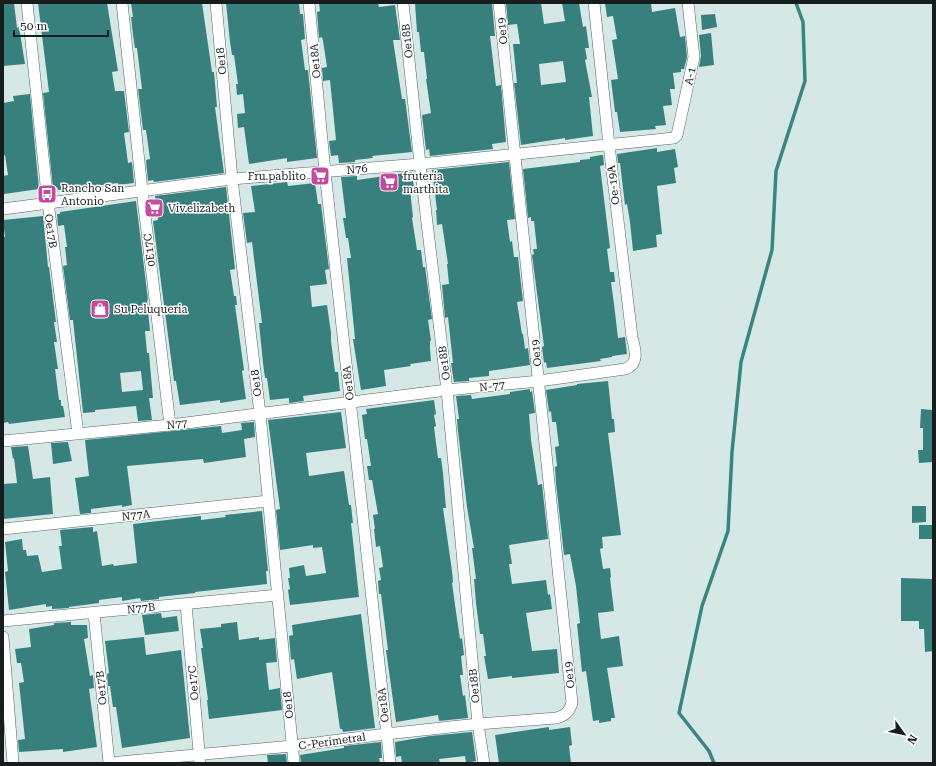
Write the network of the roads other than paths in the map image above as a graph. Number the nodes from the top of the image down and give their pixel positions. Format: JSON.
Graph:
{"nodes":[{"id":1,"x":27,"y":3,"type":"edge"},
{"id":2,"x":122,"y":3,"type":"edge"},
{"id":3,"x":216,"y":3,"type":"edge"},
{"id":4,"x":309,"y":3,"type":"edge"},
{"id":5,"x":403,"y":3,"type":"edge"},
{"id":6,"x":499,"y":3,"type":"edge"},
{"id":7,"x":594,"y":3,"type":"edge"},
{"id":8,"x":688,"y":3,"type":"edge"},
{"id":9,"x":664,"y":139,"type":"joint"},
{"id":10,"x":609,"y":145,"type":"junction"},
{"id":11,"x":515,"y":155,"type":"junction"},
{"id":12,"x":420,"y":164,"type":"junction"},
{"id":13,"x":325,"y":172,"type":"junction"},
{"id":14,"x":232,"y":179,"type":"junction"},
{"id":15,"x":142,"y":190,"type":"junction"},
{"id":16,"x":48,"y":203,"type":"junction"},
{"id":17,"x":3,"y":209,"type":"edge"},
{"id":18,"x":632,"y":366,"type":"joint"},
{"id":19,"x":539,"y":382,"type":"junction"},
{"id":20,"x":447,"y":390,"type":"junction"},
{"id":21,"x":350,"y":403,"type":"junction"},
{"id":22,"x":260,"y":414,"type":"junction"},
{"id":23,"x":170,"y":425,"type":"junction"},
{"id":24,"x":78,"y":434,"type":"junction"},
{"id":25,"x":3,"y":441,"type":"edge"},
{"id":26,"x":268,"y":501,"type":"junction"},
{"id":27,"x":3,"y":529,"type":"edge"},
{"id":28,"x":278,"y":595,"type":"junction"},
{"id":29,"x":186,"y":604,"type":"junction"},
{"id":30,"x":94,"y":613,"type":"junction"},
{"id":31,"x":3,"y":621,"type":"edge"},
{"id":32,"x":3,"y":637,"type":"edge"},
{"id":33,"x":572,"y":703,"type":"joint"},
{"id":34,"x":478,"y":724,"type":"junction"},
{"id":35,"x":386,"y":734,"type":"junction"},
{"id":36,"x":292,"y":746,"type":"junction"},
{"id":37,"x":200,"y":758,"type":"edge"},
{"id":38,"x":13,"y":763,"type":"edge"},
{"id":39,"x":109,"y":763,"type":"edge"},
{"id":40,"x":294,"y":763,"type":"edge"},
{"id":41,"x":390,"y":763,"type":"edge"},
{"id":42,"x":484,"y":763,"type":"edge"}],
"edges":[{"from":1,"to":16,"type":"street","name":"Oe17B"},
{"from":2,"to":15,"type":"street","name":"0E17C"},
{"from":3,"to":14,"type":"street","name":"Oe18"},
{"from":4,"to":13,"type":"street","name":"Oe18A"},
{"from":5,"to":12,"type":"street","name":"Oe18B"},
{"from":6,"to":11,"type":"street","name":"Oe19"},
{"from":7,"to":10,"type":"street","name":"Oe-19A"},
{"from":8,"to":9,"type":"street","name":"A-1"},
{"from":9,"to":10,"type":"street","name":"N76"},
{"from":10,"to":11,"type":"street","name":"N76"},
{"from":10,"to":18,"type":"street","name":"Oe-19A"},
{"from":11,"to":12,"type":"street","name":"N76"},
{"from":11,"to":19,"type":"street","name":"Oe19"},
{"from":12,"to":13,"type":"street","name":"N76"},
{"from":12,"to":20,"type":"street","name":"Oe18B"},
{"from":13,"to":14,"type":"street","name":"N76"},
{"from":13,"to":21,"type":"street","name":"Oe18A"},
{"from":14,"to":15,"type":"street","name":"N76"},
{"from":14,"to":22,"type":"street","name":"Oe18"},
{"from":15,"to":16,"type":"street","name":"N76"},
{"from":15,"to":23,"type":"street","name":"0E17C"},
{"from":16,"to":17,"type":"street","name":"N76"},
{"from":16,"to":24,"type":"street","name":"Oe17B"},
{"from":18,"to":19,"type":"street","name":"N-77"},
{"from":19,"to":20,"type":"street","name":"N-77"},
{"from":19,"to":33,"type":"street","name":"Oe19"},
{"from":20,"to":21,"type":"street","name":"N-77"},
{"from":20,"to":34,"type":"street","name":"Oe18B"},
{"from":21,"to":22,"type":"street","name":"N77"},
{"from":21,"to":35,"type":"street","name":"Oe18A"},
{"from":22,"to":23,"type":"street","name":"N77"},
{"from":22,"to":26,"type":"street","name":"Oe18"},
{"from":23,"to":24,"type":"street","name":"N77"},
{"from":24,"to":25,"type":"street","name":"N77"},
{"from":26,"to":27,"type":"street","name":"N77A"},
{"from":26,"to":28,"type":"street","name":"Oe18"},
{"from":28,"to":29,"type":"street","name":"N77B"},
{"from":28,"to":36,"type":"street","name":"Oe18"},
{"from":29,"to":30,"type":"street","name":"N77B"},
{"from":29,"to":37,"type":"street","name":"Oe17C"},
{"from":30,"to":31,"type":"street","name":"N77B"},
{"from":30,"to":39,"type":"street","name":"Oe17B"},
{"from":32,"to":38,"type":"street"},
{"from":33,"to":34,"type":"street","name":"C-Perimetral"},
{"from":34,"to":35,"type":"street","name":"C-Perimetral"},
{"from":34,"to":42,"type":"street","name":"Oe18B"},
{"from":35,"to":36,"type":"street","name":"C-Perimetral"},
{"from":35,"to":41,"type":"street","name":"Oe18A"},
{"from":36,"to":37,"type":"street","name":"C-Perimetral"},
{"from":36,"to":40,"type":"street","name":"Oe18"},
{"from":37,"to":39,"type":"street","name":"C-Perimetral"}]}
